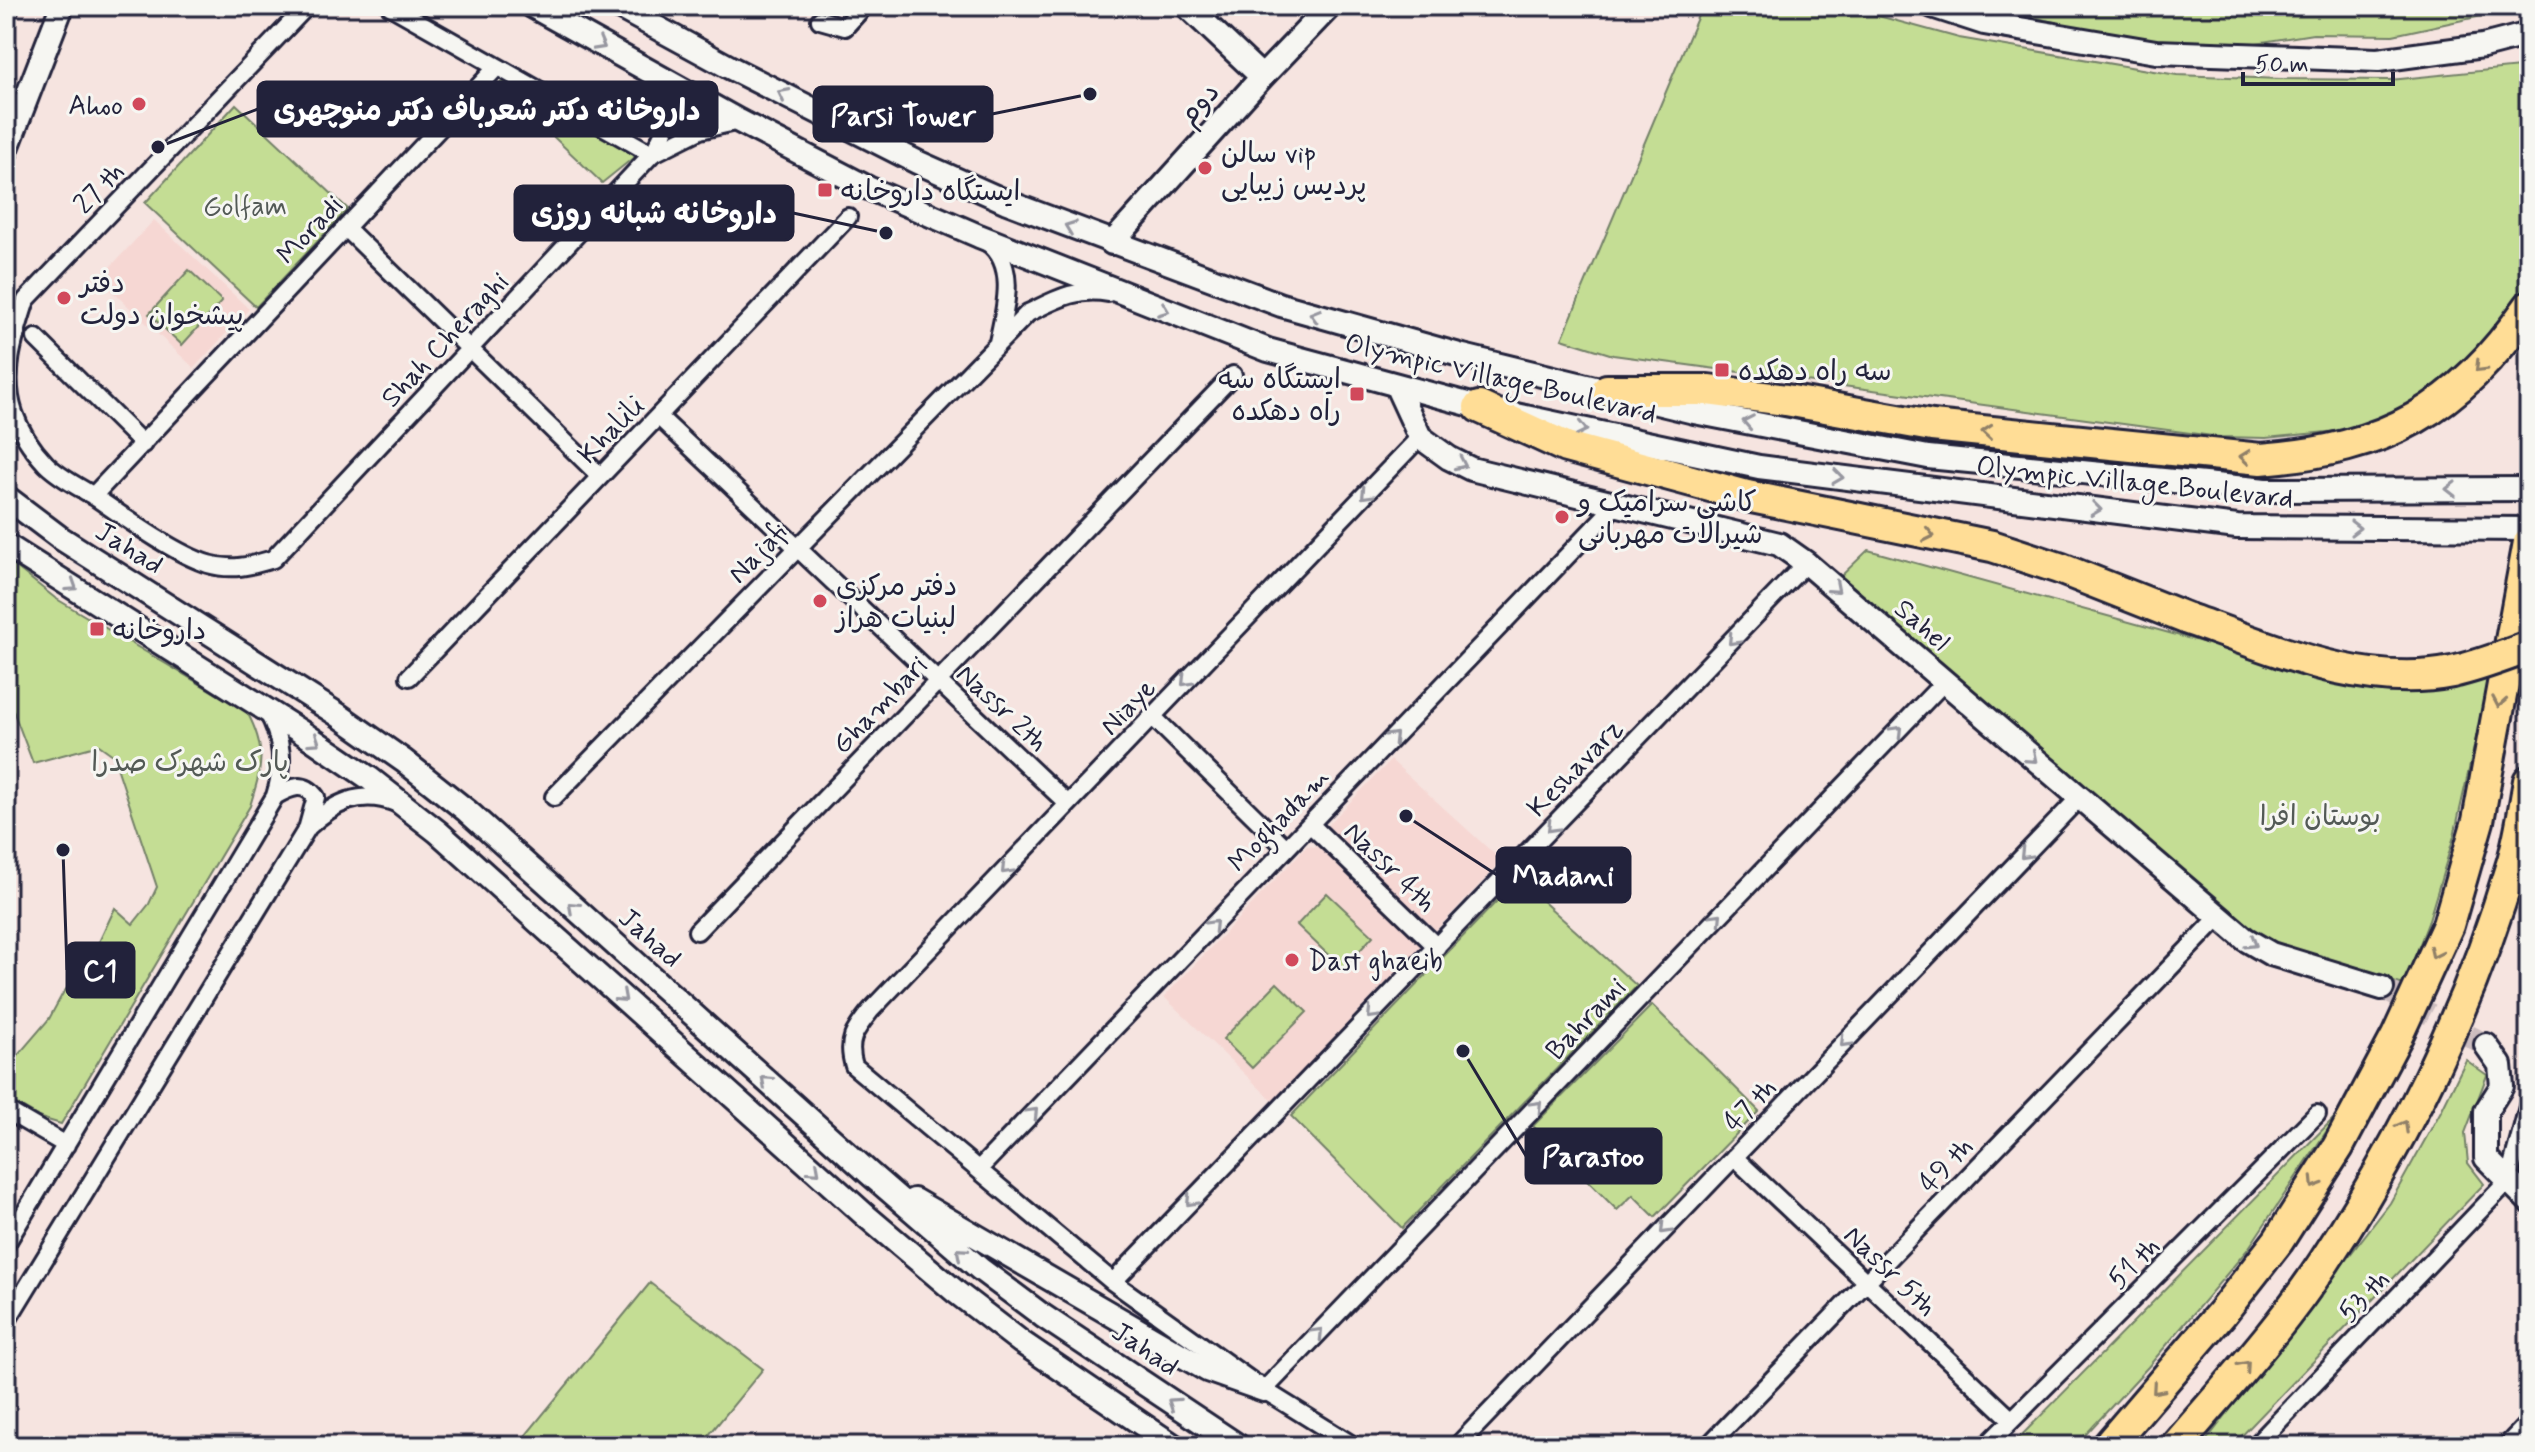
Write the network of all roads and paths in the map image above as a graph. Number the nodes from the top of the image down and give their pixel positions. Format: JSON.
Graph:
{"nodes":[{"id":1,"x":62,"y":6,"type":"edge"},
{"id":2,"x":307,"y":6,"type":"edge"},
{"id":3,"x":390,"y":6,"type":"edge"},
{"id":4,"x":532,"y":6,"type":"edge"},
{"id":5,"x":617,"y":6,"type":"edge"},
{"id":6,"x":864,"y":6,"type":"edge"},
{"id":7,"x":1187,"y":6,"type":"edge"},
{"id":8,"x":1330,"y":6,"type":"edge"},
{"id":9,"x":1932,"y":6,"type":"edge"},
{"id":10,"x":820,"y":20,"type":"dead end"},
{"id":11,"x":2529,"y":34,"type":"edge"},
{"id":12,"x":497,"y":67,"type":"junction"},
{"id":13,"x":1262,"y":77,"type":"junction"},
{"id":14,"x":663,"y":80,"type":"junction"},
{"id":15,"x":739,"y":121,"type":"junction"},
{"id":16,"x":6,"y":151,"type":"edge"},
{"id":17,"x":652,"y":154,"type":"junction"},
{"id":18,"x":848,"y":217,"type":"dead end"},
{"id":19,"x":346,"y":228,"type":"junction"},
{"id":20,"x":979,"y":236,"type":"junction"},
{"id":21,"x":1112,"y":243,"type":"junction"},
{"id":22,"x":1129,"y":296,"type":"junction"},
{"id":23,"x":2529,"y":307,"type":"edge"},
{"id":24,"x":36,"y":338,"type":"dead end"},
{"id":25,"x":998,"y":342,"type":"junction"},
{"id":26,"x":470,"y":349,"type":"junction"},
{"id":27,"x":1233,"y":375,"type":"dead end"},
{"id":28,"x":1396,"y":385,"type":"junction"},
{"id":29,"x":1607,"y":390,"type":"junction"},
{"id":30,"x":1479,"y":407,"type":"junction"},
{"id":31,"x":658,"y":416,"type":"junction"},
{"id":32,"x":1420,"y":437,"type":"junction"},
{"id":33,"x":143,"y":444,"type":"junction"},
{"id":34,"x":600,"y":476,"type":"junction"},
{"id":35,"x":2529,"y":489,"type":"edge"},
{"id":36,"x":93,"y":496,"type":"junction"},
{"id":37,"x":6,"y":497,"type":"edge"},
{"id":38,"x":1615,"y":506,"type":"junction"},
{"id":39,"x":2529,"y":529,"type":"edge"},
{"id":40,"x":6,"y":545,"type":"edge"},
{"id":41,"x":797,"y":548,"type":"junction"},
{"id":42,"x":2526,"y":556,"type":"edge"},
{"id":43,"x":1806,"y":563,"type":"junction"},
{"id":44,"x":2529,"y":647,"type":"edge"},
{"id":45,"x":409,"y":677,"type":"dead end"},
{"id":46,"x":938,"y":681,"type":"junction"},
{"id":47,"x":1944,"y":682,"type":"junction"},
{"id":48,"x":266,"y":710,"type":"junction"},
{"id":49,"x":1152,"y":716,"type":"junction"},
{"id":50,"x":2529,"y":781,"type":"edge"},
{"id":51,"x":275,"y":796,"type":"junction"},
{"id":52,"x":554,"y":797,"type":"dead end"},
{"id":53,"x":2079,"y":798,"type":"junction"},
{"id":54,"x":1068,"y":804,"type":"junction"},
{"id":55,"x":405,"y":806,"type":"junction"},
{"id":56,"x":2529,"y":810,"type":"edge"},
{"id":57,"x":1310,"y":824,"type":"junction"},
{"id":58,"x":308,"y":827,"type":"junction"},
{"id":59,"x":1286,"y":848,"type":"junction"},
{"id":60,"x":2513,"y":862,"type":"junction"},
{"id":61,"x":2218,"y":918,"type":"junction"},
{"id":62,"x":697,"y":931,"type":"dead end"},
{"id":63,"x":1437,"y":947,"type":"junction"},
{"id":64,"x":2382,"y":988,"type":"tunnel mouth"},
{"id":65,"x":2486,"y":1045,"type":"tunnel mouth"},
{"id":66,"x":2529,"y":1103,"type":"edge"},
{"id":67,"x":6,"y":1110,"type":"edge"},
{"id":68,"x":2317,"y":1114,"type":"dead end"},
{"id":69,"x":66,"y":1145,"type":"junction"},
{"id":70,"x":1734,"y":1157,"type":"junction"},
{"id":71,"x":979,"y":1169,"type":"junction"},
{"id":72,"x":869,"y":1173,"type":"junction"},
{"id":73,"x":2508,"y":1181,"type":"junction"},
{"id":74,"x":2529,"y":1201,"type":"edge"},
{"id":75,"x":6,"y":1244,"type":"edge"},
{"id":76,"x":1113,"y":1282,"type":"junction"},
{"id":77,"x":1866,"y":1282,"type":"junction"},
{"id":78,"x":6,"y":1322,"type":"edge"},
{"id":79,"x":1264,"y":1390,"type":"junction"},
{"id":80,"x":2012,"y":1420,"type":"junction"},
{"id":81,"x":2529,"y":1422,"type":"edge"},
{"id":82,"x":1174,"y":1446,"type":"edge"},
{"id":83,"x":1238,"y":1446,"type":"edge"},
{"id":84,"x":1354,"y":1446,"type":"edge"},
{"id":85,"x":1457,"y":1446,"type":"edge"},
{"id":86,"x":1708,"y":1446,"type":"edge"},
{"id":87,"x":1986,"y":1446,"type":"edge"},
{"id":88,"x":2108,"y":1446,"type":"edge"},
{"id":89,"x":2176,"y":1446,"type":"edge"},
{"id":90,"x":2255,"y":1446,"type":"edge"},
{"id":91,"x":2506,"y":1446,"type":"edge"}],
"edges":[{"from":1,"to":16,"type":"main road"},
{"from":2,"to":36,"type":"street","name":"27 th"},
{"from":3,"to":12,"type":"street"},
{"from":4,"to":14,"type":"main road","name":"Olympic Village Boulevard","one_way":true},
{"from":21,"to":5,"type":"main road","name":"Olympic Village Boulevard","one_way":true},
{"from":6,"to":10,"type":"street"},
{"from":7,"to":13,"type":"main road"},
{"from":8,"to":13,"type":"main road","name":"دوم"},
{"from":9,"to":11,"type":"main road"},
{"from":12,"to":17,"type":"street"},
{"from":12,"to":19,"type":"street","name":"Moradi"},
{"from":13,"to":21,"type":"main road","name":"دوم"},
{"from":14,"to":15,"type":"main road","name":"Olympic Village Boulevard"},
{"from":14,"to":17,"type":"street"},
{"from":15,"to":17,"type":"street"},
{"from":15,"to":20,"type":"main road","name":"Olympic Village Boulevard"},
{"from":17,"to":26,"type":"street","name":"Shah Cheraghi"},
{"from":18,"to":31,"type":"street","name":"Khalili"},
{"from":19,"to":26,"type":"street"},
{"from":19,"to":33,"type":"street","name":"Moradi"},
{"from":20,"to":22,"type":"main road","name":"Olympic Village Boulevard"},
{"from":20,"to":25,"type":"street"},
{"from":29,"to":21,"type":"main road","name":"Olympic Village Boulevard","one_way":true},
{"from":22,"to":25,"type":"street","name":"Najafi"},
{"from":22,"to":28,"type":"main road","name":"Olympic Village Boulevard","one_way":true},
{"from":23,"to":29,"type":"highway","one_way":true},
{"from":24,"to":33,"type":"street"},
{"from":25,"to":41,"type":"street","name":"Najafi"},
{"from":26,"to":34,"type":"street"},
{"from":26,"to":36,"type":"street","name":"Shah Cheraghi"},
{"from":27,"to":46,"type":"street","name":"Ghambari"},
{"from":28,"to":30,"type":"main road","name":"Olympic Village Boulevard"},
{"from":28,"to":32,"type":"main road"},
{"from":35,"to":29,"type":"main road","name":"Olympic Village Boulevard","one_way":true},
{"from":30,"to":39,"type":"main road","name":"Olympic Village Boulevard","one_way":true},
{"from":30,"to":44,"type":"highway","one_way":true,"bridge":true},
{"from":31,"to":34,"type":"street","name":"Khalili"},
{"from":31,"to":41,"type":"street","name":"Nassr 2th"},
{"from":32,"to":38,"type":"main road","name":"Sahel","one_way":true},
{"from":32,"to":49,"type":"street","name":"Niaye","one_way":true},
{"from":33,"to":36,"type":"street","name":"Moradi"},
{"from":34,"to":45,"type":"street","name":"Khalili"},
{"from":72,"to":37,"type":"main road","name":"Jahad","one_way":true},
{"from":38,"to":43,"type":"main road","name":"Sahel"},
{"from":57,"to":38,"type":"street","name":"Moghadam","one_way":true},
{"from":40,"to":48,"type":"main road","one_way":true},
{"from":41,"to":46,"type":"street","name":"Nassr 2th"},
{"from":41,"to":52,"type":"street","name":"Najafi"},
{"from":42,"to":88,"type":"highway","one_way":true},
{"from":43,"to":47,"type":"main road","name":"Sahel","one_way":true},
{"from":43,"to":63,"type":"street","name":"Keshavarz","one_way":true},
{"from":46,"to":54,"type":"street","name":"Nassr 2th"},
{"from":46,"to":62,"type":"street","name":"Ghambari"},
{"from":47,"to":53,"type":"main road","name":"Sahel","one_way":true},
{"from":79,"to":47,"type":"street","name":"Bahrami","one_way":true},
{"from":48,"to":51,"type":"street"},
{"from":48,"to":55,"type":"main road","one_way":true},
{"from":49,"to":54,"type":"street","name":"Niaye"},
{"from":49,"to":59,"type":"street"},
{"from":50,"to":60,"type":"highway"},
{"from":51,"to":58,"type":"street"},
{"from":51,"to":69,"type":"street"},
{"from":53,"to":61,"type":"main road","name":"Sahel"},
{"from":53,"to":70,"type":"street","name":"47 th","one_way":true},
{"from":54,"to":71,"type":"street","name":"Niaye","one_way":true},
{"from":55,"to":58,"type":"street"},
{"from":55,"to":82,"type":"main road","one_way":true},
{"from":56,"to":60,"type":"highway"},
{"from":57,"to":59,"type":"street","name":"Moghadam"},
{"from":57,"to":63,"type":"street","name":"Nassr 4th"},
{"from":58,"to":78,"type":"street"},
{"from":71,"to":59,"type":"street","name":"Moghadam","one_way":true},
{"from":89,"to":60,"type":"highway","one_way":true},
{"from":61,"to":64,"type":"main road","name":"Sahel","one_way":true},
{"from":61,"to":77,"type":"street","name":"49 th"},
{"from":63,"to":76,"type":"street","name":"Keshavarz","one_way":true},
{"from":65,"to":73,"type":"main road"},
{"from":66,"to":73,"type":"street"},
{"from":67,"to":69,"type":"street"},
{"from":68,"to":80,"type":"street","name":"51 th"},
{"from":69,"to":75,"type":"street"},
{"from":70,"to":77,"type":"street","name":"Nassr 5th"},
{"from":70,"to":85,"type":"street","name":"47 th","one_way":true},
{"from":71,"to":76,"type":"street","name":"Niaye"},
{"from":72,"to":79,"type":"main road"},
{"from":83,"to":72,"type":"main road","name":"Jahad","one_way":true},
{"from":73,"to":74,"type":"main road"},
{"from":73,"to":90,"type":"street","name":"53 th"},
{"from":76,"to":79,"type":"street","name":"Niaye"},
{"from":77,"to":80,"type":"street","name":"Nassr 5th"},
{"from":77,"to":86,"type":"street","name":"49 th"},
{"from":79,"to":84,"type":"street","name":"Niaye"},
{"from":80,"to":87,"type":"street","name":"51 th"},
{"from":81,"to":91,"type":"street"}]}
